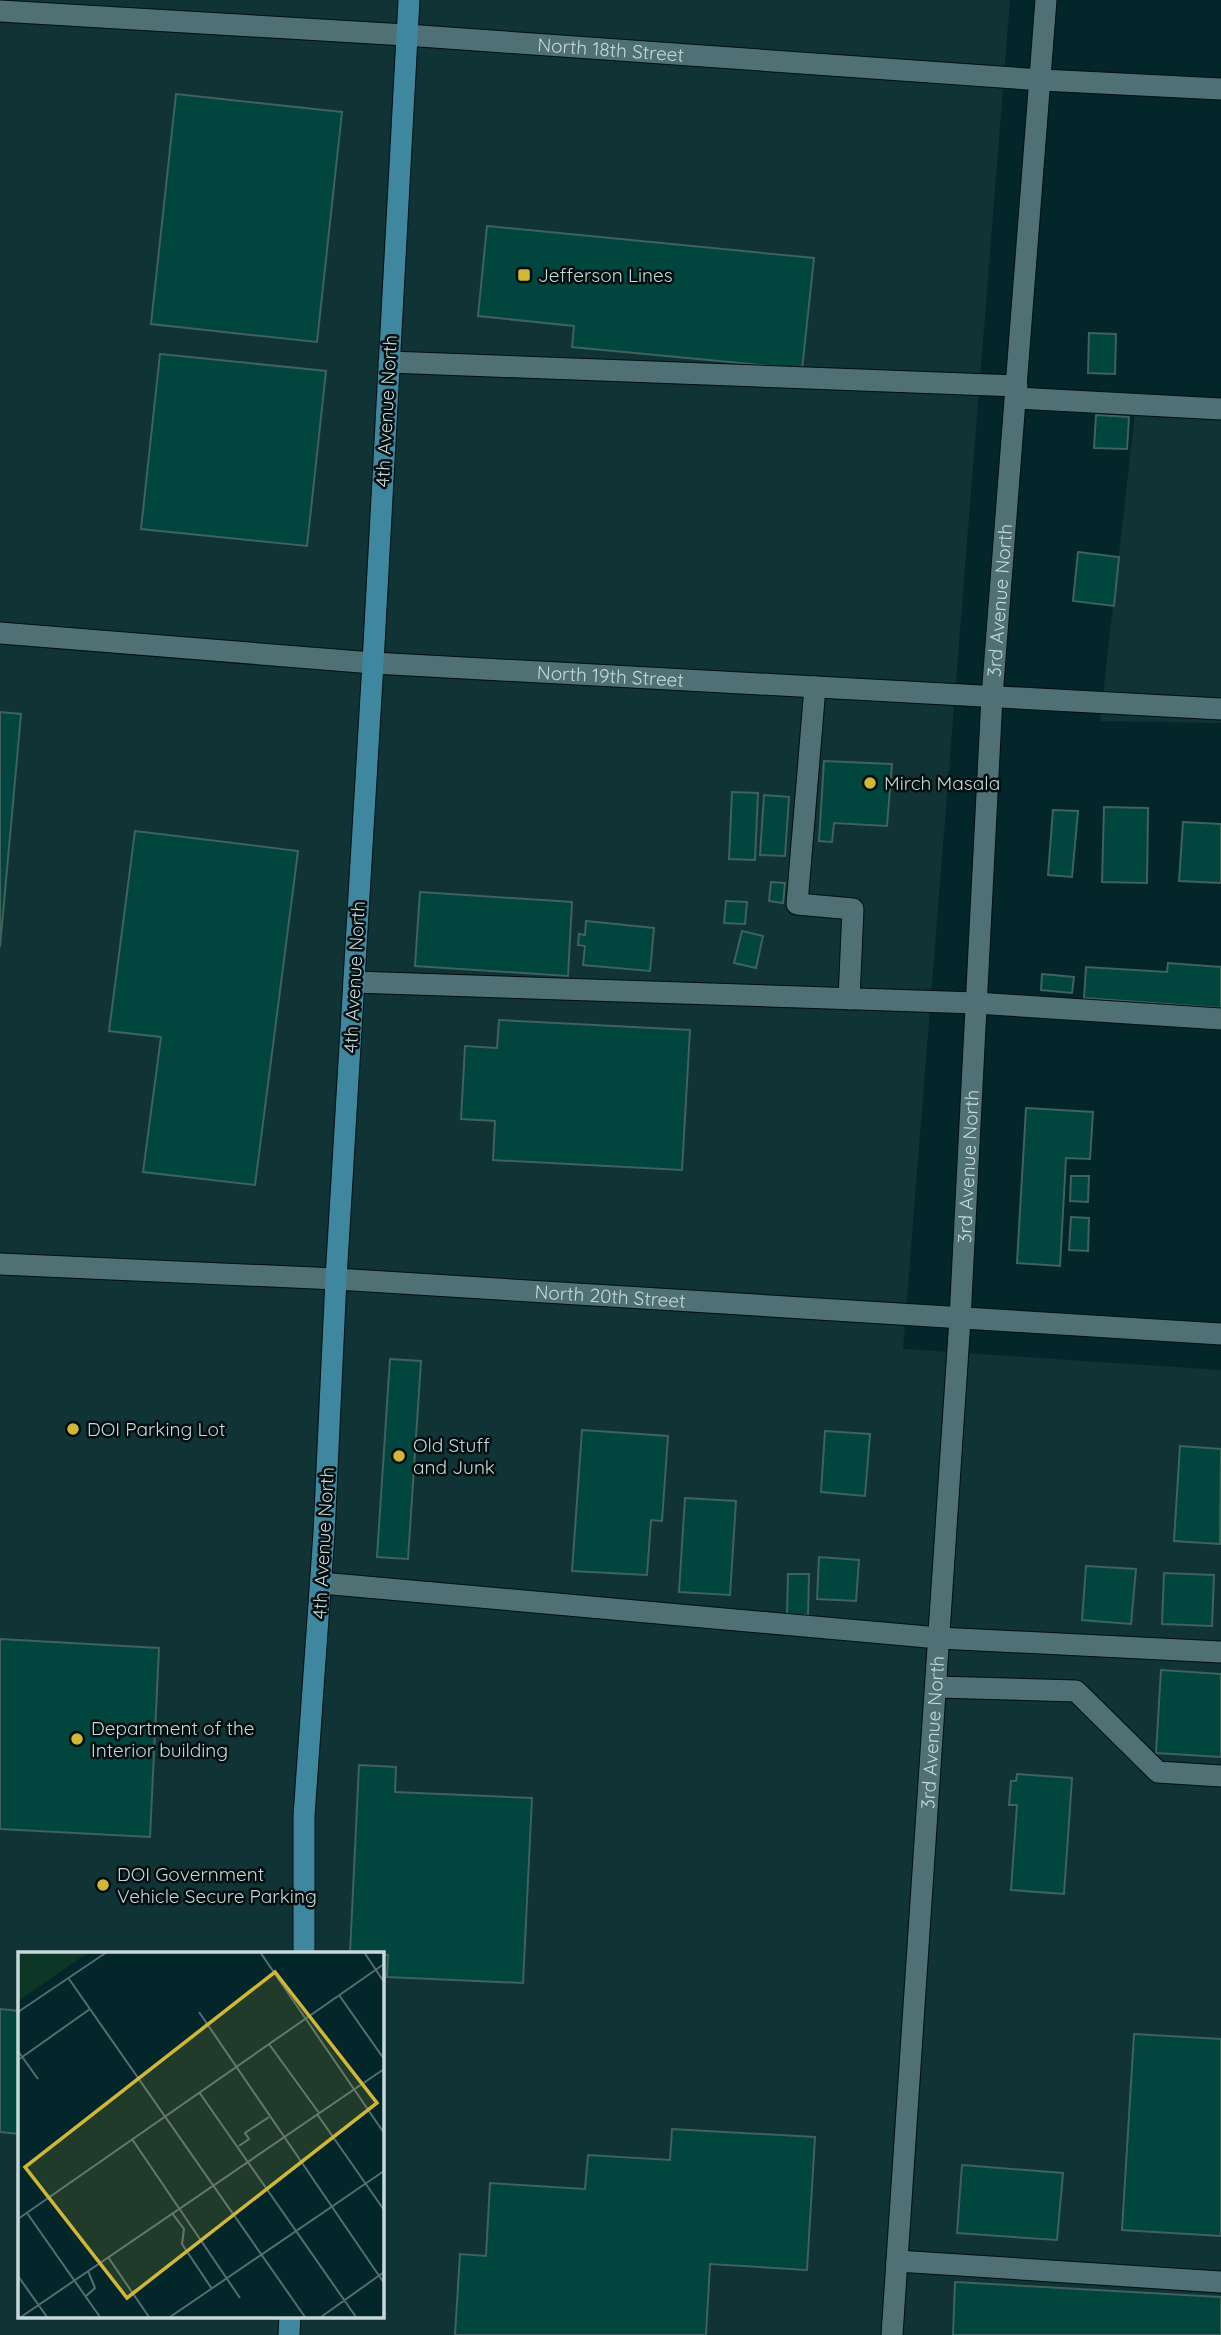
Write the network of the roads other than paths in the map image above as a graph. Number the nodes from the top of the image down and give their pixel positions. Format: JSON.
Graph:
{"nodes":[{"id":1,"x":409,"y":0,"type":"edge"},
{"id":2,"x":1046,"y":0,"type":"edge"},
{"id":3,"x":0,"y":11,"type":"edge"},
{"id":4,"x":406,"y":35,"type":"junction"},
{"id":5,"x":1042,"y":80,"type":"junction"},
{"id":6,"x":1221,"y":89,"type":"edge"},
{"id":7,"x":389,"y":362,"type":"junction"},
{"id":8,"x":1017,"y":392,"type":"junction"},
{"id":9,"x":1221,"y":410,"type":"edge"},
{"id":10,"x":0,"y":633,"type":"edge"},
{"id":11,"x":373,"y":663,"type":"junction"},
{"id":12,"x":814,"y":687,"type":"junction"},
{"id":13,"x":992,"y":697,"type":"junction"},
{"id":14,"x":1221,"y":709,"type":"edge"},
{"id":15,"x":354,"y":982,"type":"junction"},
{"id":16,"x":849,"y":999,"type":"junction"},
{"id":17,"x":976,"y":1003,"type":"junction"},
{"id":18,"x":1221,"y":1019,"type":"edge"},
{"id":19,"x":0,"y":1264,"type":"edge"},
{"id":20,"x":336,"y":1279,"type":"junction"},
{"id":21,"x":960,"y":1319,"type":"junction"},
{"id":22,"x":1221,"y":1334,"type":"edge"},
{"id":23,"x":321,"y":1584,"type":"junction"},
{"id":24,"x":939,"y":1638,"type":"junction"},
{"id":25,"x":1221,"y":1652,"type":"edge"},
{"id":26,"x":936,"y":1687,"type":"junction"},
{"id":27,"x":1221,"y":1776,"type":"edge"},
{"id":28,"x":304,"y":1952,"type":"edge"},
{"id":29,"x":897,"y":2261,"type":"junction"},
{"id":30,"x":1221,"y":2282,"type":"edge"},
{"id":31,"x":892,"y":2335,"type":"edge"}],
"edges":[{"from":1,"to":4,"type":"main road","name":"4th Avenue North"},
{"from":2,"to":5,"type":"street","name":"3rd Avenue North"},
{"from":3,"to":4,"type":"street","name":"North 18th Street"},
{"from":4,"to":5,"type":"street","name":"North 18th Street"},
{"from":4,"to":7,"type":"main road","name":"4th Avenue North"},
{"from":5,"to":6,"type":"street","name":"North 18th Street"},
{"from":5,"to":8,"type":"street","name":"3rd Avenue North"},
{"from":7,"to":8,"type":"street"},
{"from":7,"to":11,"type":"main road","name":"4th Avenue North"},
{"from":8,"to":9,"type":"street"},
{"from":8,"to":13,"type":"street","name":"3rd Avenue North"},
{"from":10,"to":11,"type":"street","name":"North 19th Street"},
{"from":11,"to":12,"type":"street","name":"North 19th Street"},
{"from":11,"to":15,"type":"main road","name":"4th Avenue North"},
{"from":12,"to":13,"type":"street","name":"North 19th Street"},
{"from":12,"to":16,"type":"street"},
{"from":13,"to":14,"type":"street","name":"North 19th Street"},
{"from":13,"to":17,"type":"street","name":"3rd Avenue North"},
{"from":15,"to":16,"type":"street"},
{"from":15,"to":20,"type":"main road","name":"4th Avenue North"},
{"from":16,"to":17,"type":"street"},
{"from":17,"to":18,"type":"street"},
{"from":17,"to":21,"type":"street","name":"3rd Avenue North"},
{"from":19,"to":20,"type":"street","name":"North 20th Street"},
{"from":20,"to":21,"type":"street","name":"North 20th Street"},
{"from":20,"to":23,"type":"main road","name":"4th Avenue North"},
{"from":21,"to":22,"type":"street","name":"North 20th Street"},
{"from":21,"to":24,"type":"street","name":"3rd Avenue North"},
{"from":23,"to":24,"type":"street"},
{"from":23,"to":28,"type":"main road","name":"4th Avenue North"},
{"from":24,"to":25,"type":"street"},
{"from":24,"to":26,"type":"street","name":"3rd Avenue North"},
{"from":26,"to":27,"type":"street"},
{"from":26,"to":29,"type":"street","name":"3rd Avenue North"},
{"from":29,"to":30,"type":"street"},
{"from":29,"to":31,"type":"street","name":"3rd Avenue North"}]}
